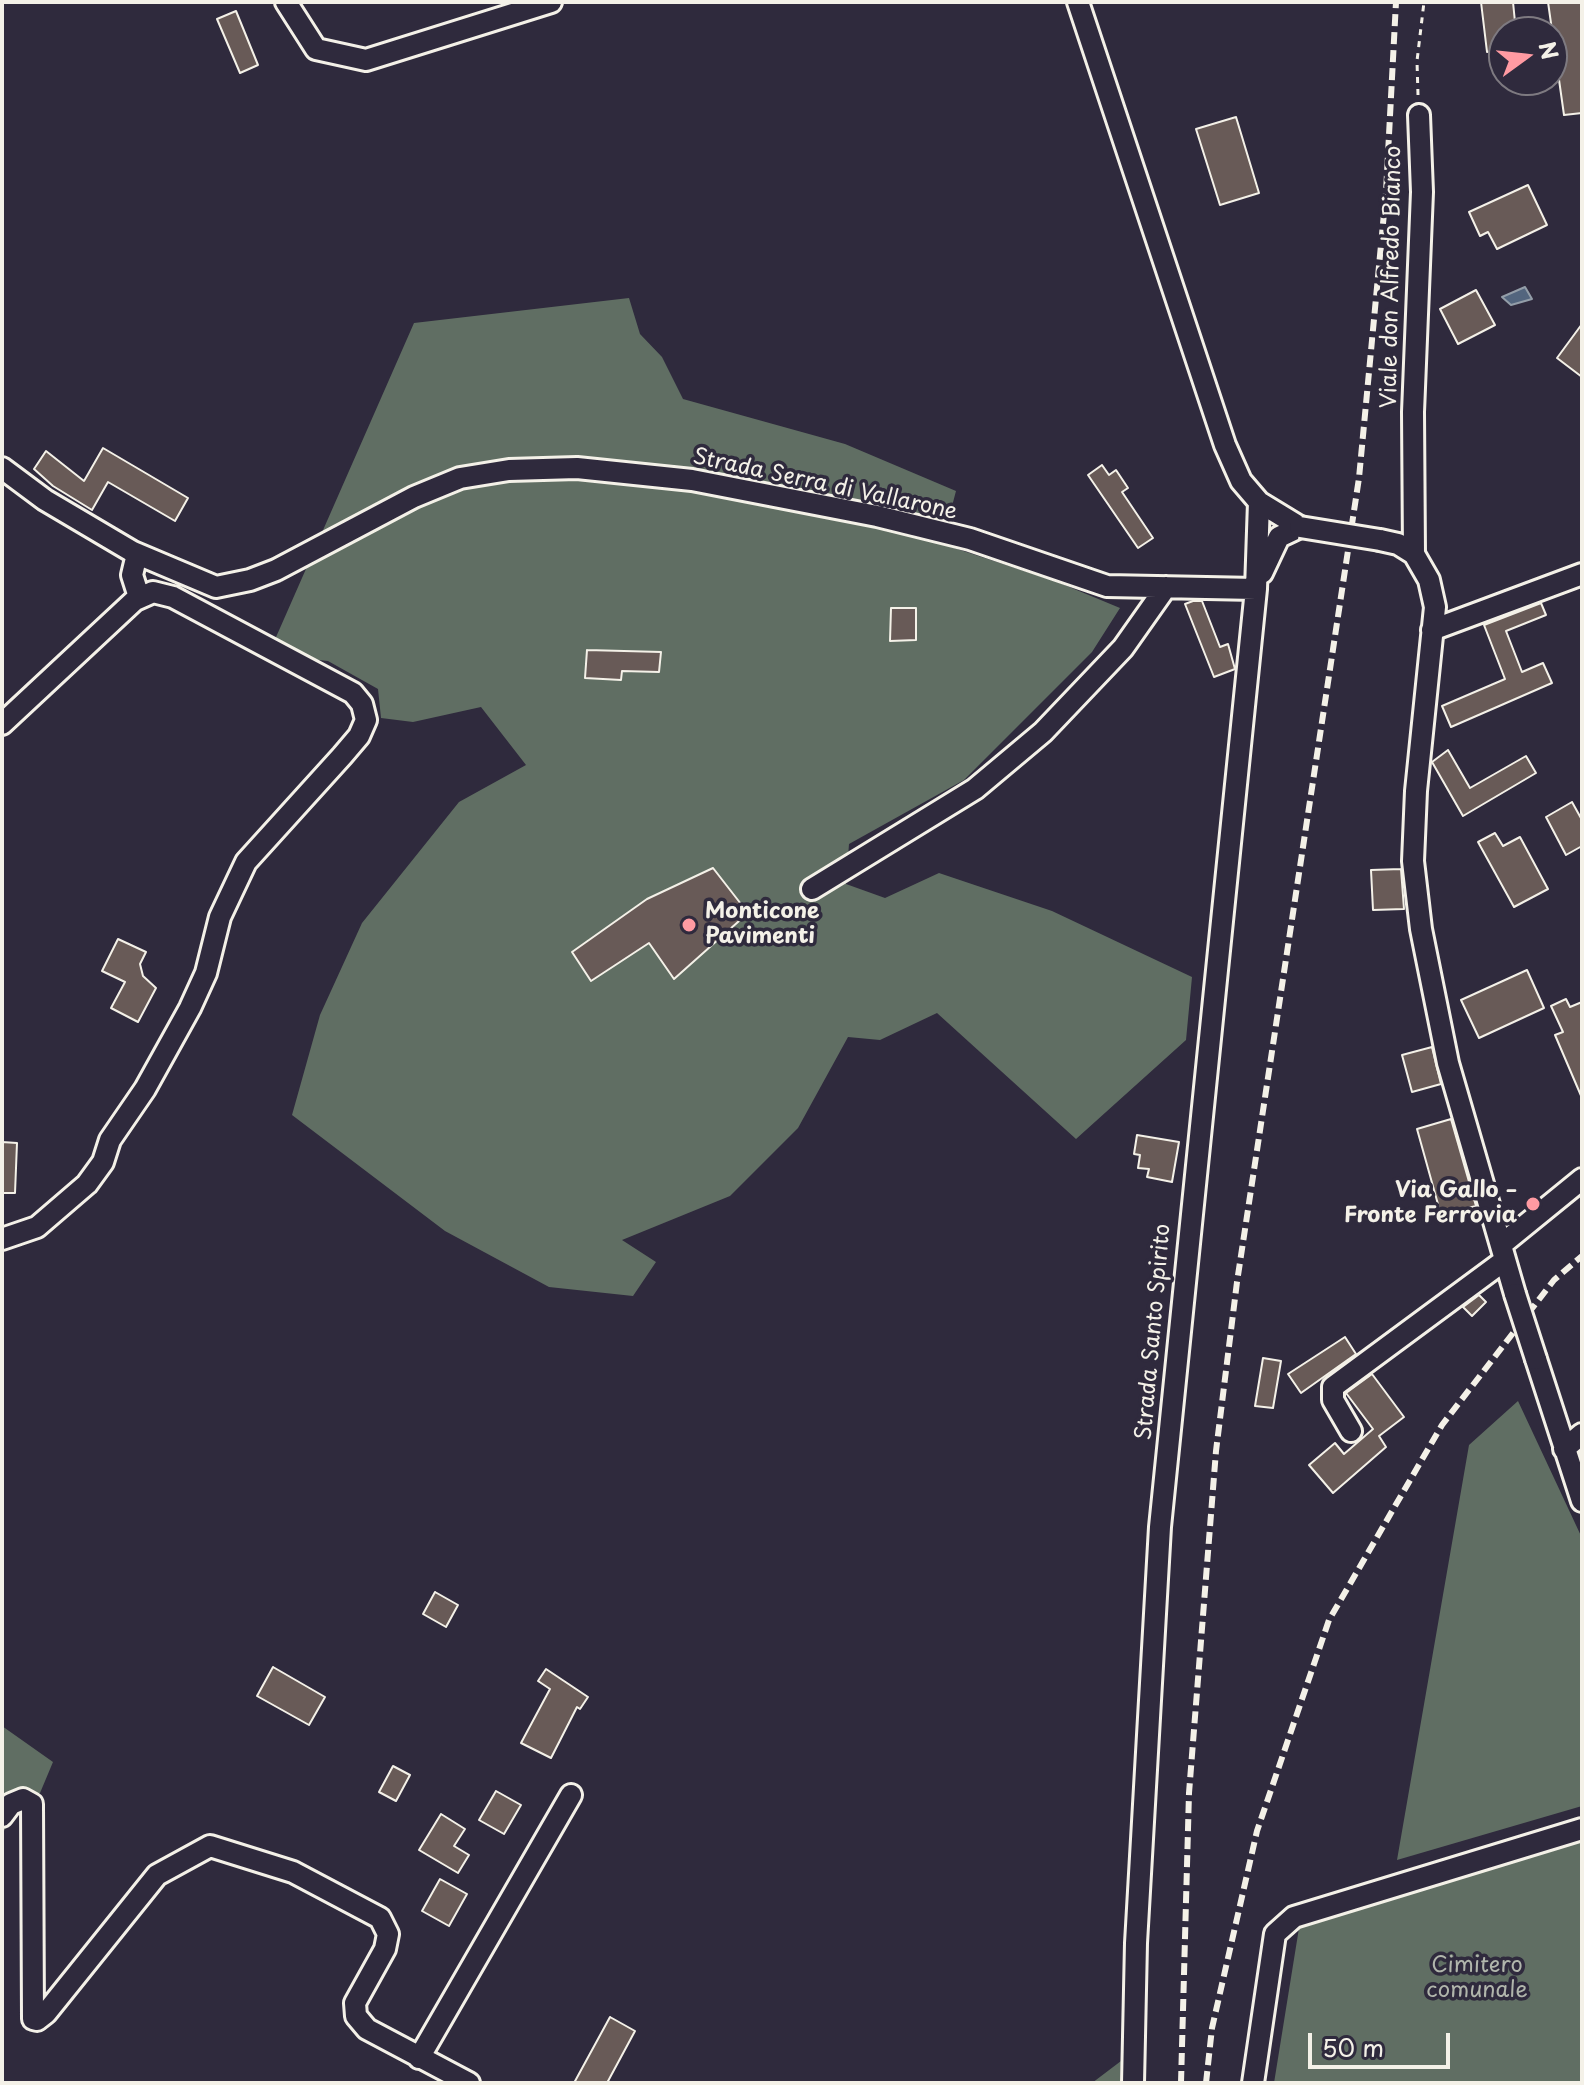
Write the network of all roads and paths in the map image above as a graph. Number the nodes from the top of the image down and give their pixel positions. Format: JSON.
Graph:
{"nodes":[{"id":1,"x":286,"y":2,"type":"edge"},
{"id":2,"x":551,"y":2,"type":"edge"},
{"id":3,"x":1078,"y":2,"type":"edge"},
{"id":4,"x":1424,"y":2,"type":"edge"},
{"id":5,"x":1419,"y":115,"type":"joint"},
{"id":6,"x":2,"y":468,"type":"edge"},
{"id":7,"x":1254,"y":496,"type":"junction"},
{"id":8,"x":1300,"y":527,"type":"junction"},
{"id":9,"x":137,"y":554,"type":"junction"},
{"id":10,"x":1414,"y":554,"type":"junction"},
{"id":11,"x":1582,"y":574,"type":"edge"},
{"id":12,"x":1166,"y":587,"type":"junction"},
{"id":13,"x":1256,"y":589,"type":"junction"},
{"id":14,"x":139,"y":597,"type":"junction"},
{"id":15,"x":1432,"y":630,"type":"junction"},
{"id":16,"x":2,"y":724,"type":"edge"},
{"id":17,"x":812,"y":889,"type":"dead end"},
{"id":18,"x":1582,"y":1179,"type":"edge"},
{"id":19,"x":2,"y":1239,"type":"edge"},
{"id":20,"x":1503,"y":1252,"type":"junction"},
{"id":21,"x":1351,"y":1431,"type":"dead end"},
{"id":22,"x":1582,"y":1434,"type":"edge"},
{"id":23,"x":1564,"y":1449,"type":"junction"},
{"id":24,"x":1582,"y":1501,"type":"edge"},
{"id":25,"x":571,"y":1795,"type":"dead end"},
{"id":26,"x":2,"y":1816,"type":"edge"},
{"id":27,"x":1582,"y":1829,"type":"edge"},
{"id":28,"x":419,"y":2058,"type":"junction"},
{"id":29,"x":469,"y":2083,"type":"edge"},
{"id":30,"x":1133,"y":2083,"type":"edge"},
{"id":31,"x":1253,"y":2083,"type":"edge"}],
"edges":[{"from":1,"to":2,"type":"street"},
{"from":3,"to":7,"type":"street"},
{"from":4,"to":5,"type":"path"},
{"from":5,"to":10,"type":"street","name":"Viale don Alfredo Bianco"},
{"from":6,"to":9,"type":"street","name":"Strada Serra di Vallarone"},
{"from":7,"to":8,"type":"street"},
{"from":7,"to":13,"type":"street","name":"Strada Santo Spirito"},
{"from":8,"to":10,"type":"street","bridge":true},
{"from":8,"to":13,"type":"street","name":"Strada Santo Spirito"},
{"from":9,"to":12,"type":"street","name":"Strada Serra di Vallarone"},
{"from":9,"to":14,"type":"street"},
{"from":10,"to":15,"type":"street","name":"Viale don Alfredo Bianco"},
{"from":11,"to":15,"type":"street"},
{"from":12,"to":13,"type":"street","name":"Strada Serra di Vallarone"},
{"from":12,"to":17,"type":"street"},
{"from":13,"to":30,"type":"street","name":"Strada Santo Spirito"},
{"from":14,"to":16,"type":"street"},
{"from":14,"to":19,"type":"street"},
{"from":15,"to":20,"type":"street","name":"Viale don Alfredo Bianco"},
{"from":18,"to":20,"type":"street"},
{"from":20,"to":21,"type":"street"},
{"from":20,"to":23,"type":"street","name":"Viale don Alfredo Bianco","bridge":true},
{"from":22,"to":23,"type":"street"},
{"from":23,"to":24,"type":"street","name":"Viale don Alfredo Bianco"},
{"from":25,"to":28,"type":"street"},
{"from":26,"to":28,"type":"street"},
{"from":27,"to":31,"type":"street"},
{"from":28,"to":29,"type":"street"}]}
